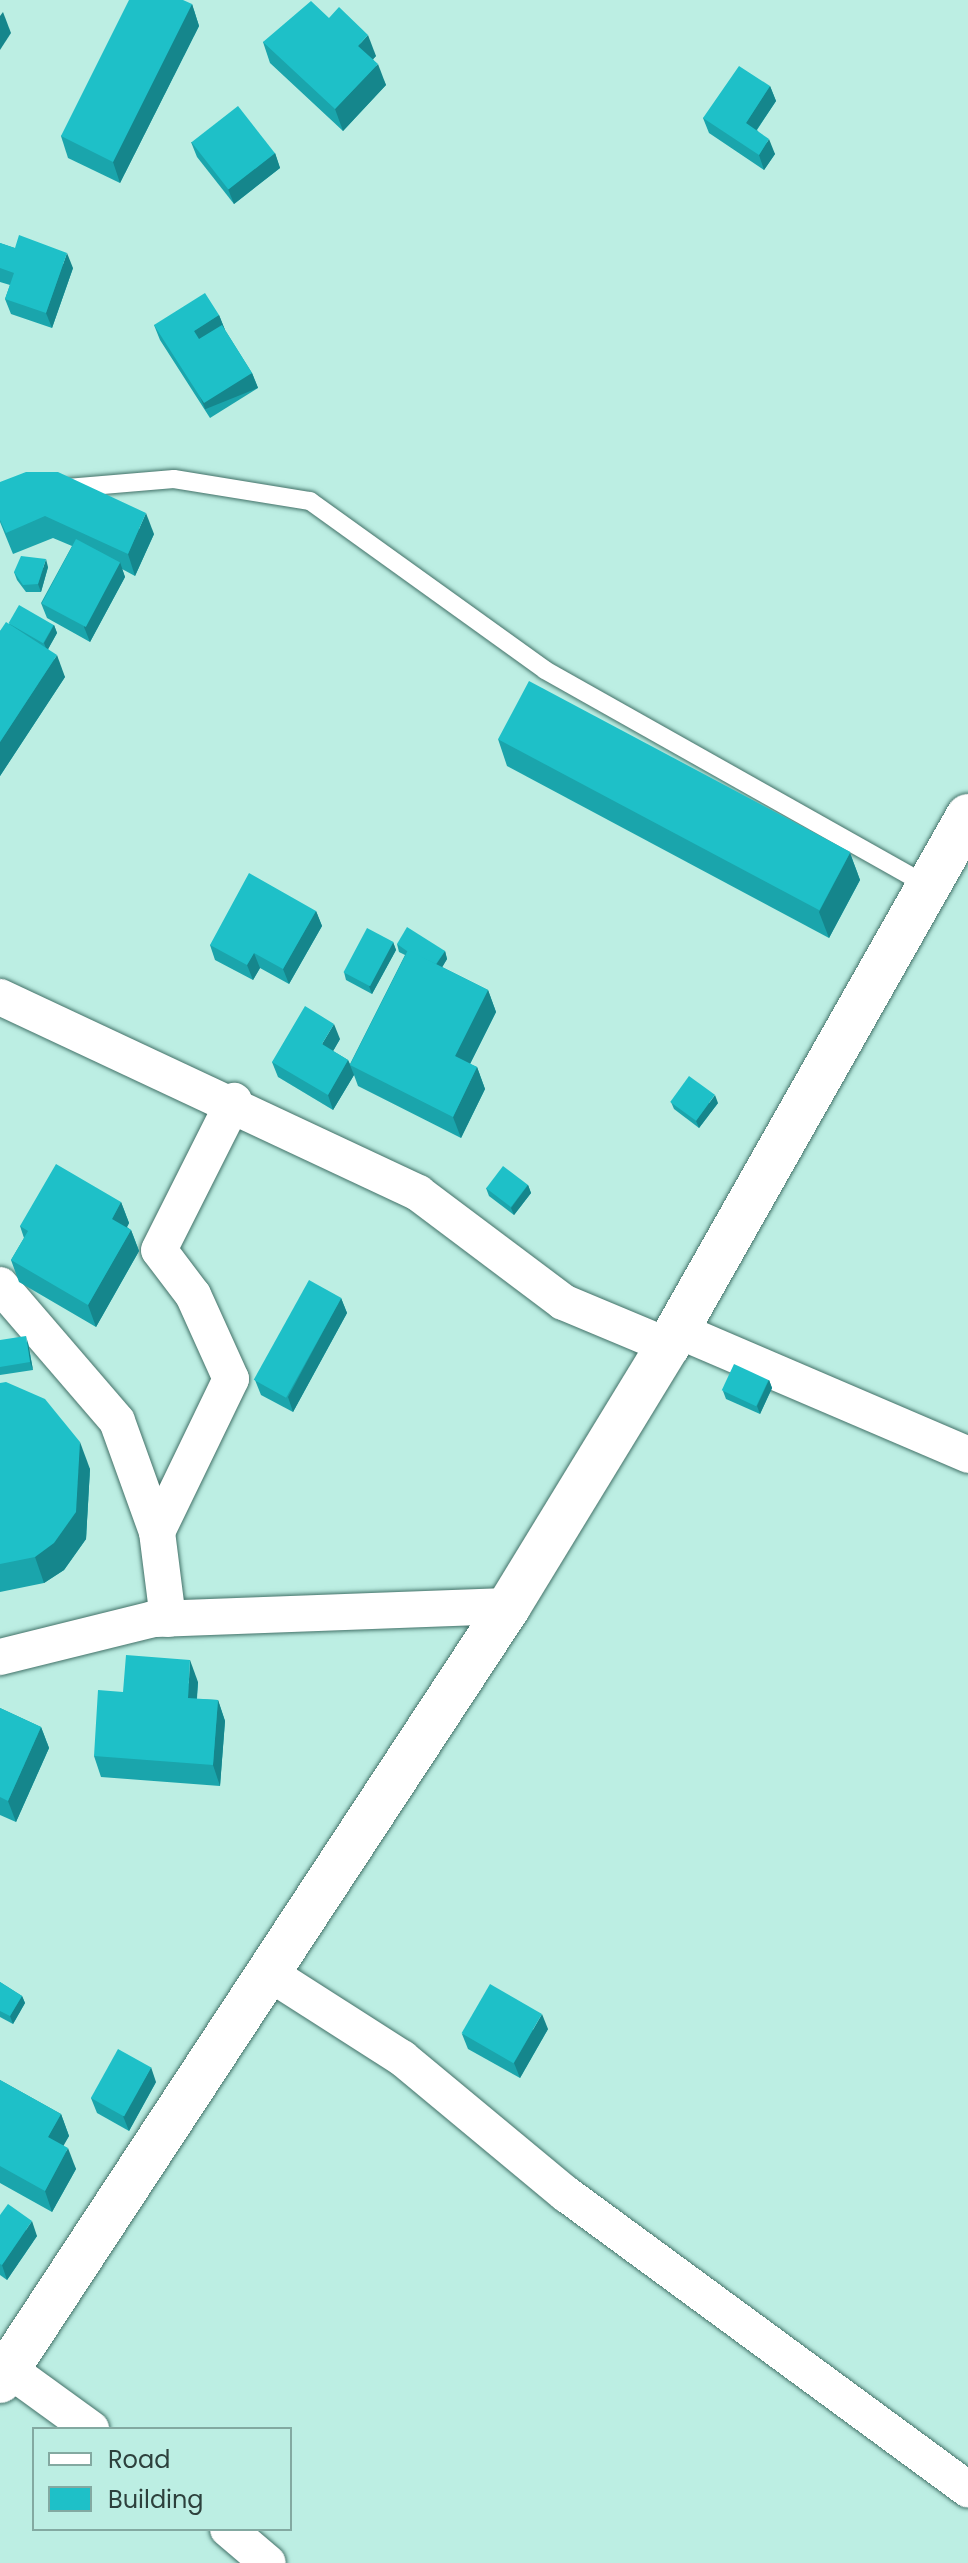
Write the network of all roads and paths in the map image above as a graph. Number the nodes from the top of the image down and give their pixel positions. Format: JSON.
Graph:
{"nodes":[{"id":1,"x":47,"y":488,"type":"edge"},
{"id":2,"x":968,"y":816,"type":"edge"},
{"id":3,"x":928,"y":886,"type":"junction"},
{"id":4,"x":0,"y":997,"type":"edge"},
{"id":5,"x":234,"y":1101,"type":"junction"},
{"id":6,"x":0,"y":1285,"type":"edge"},
{"id":7,"x":676,"y":1332,"type":"junction"},
{"id":8,"x":968,"y":1455,"type":"edge"},
{"id":9,"x":157,"y":1532,"type":"junction"},
{"id":10,"x":509,"y":1606,"type":"junction"},
{"id":11,"x":168,"y":1619,"type":"junction"},
{"id":12,"x":0,"y":1657,"type":"edge"},
{"id":13,"x":269,"y":1973,"type":"junction"},
{"id":14,"x":5,"y":2376,"type":"edge"},
{"id":15,"x":88,"y":2427,"type":"edge"},
{"id":16,"x":968,"y":2489,"type":"edge"},
{"id":17,"x":230,"y":2531,"type":"edge"},
{"id":18,"x":268,"y":2563,"type":"edge"}],
"edges":[{"from":1,"to":3,"type":"lane"},
{"from":2,"to":3,"type":"street"},
{"from":3,"to":7,"type":"street"},
{"from":4,"to":5,"type":"street"},
{"from":5,"to":7,"type":"street"},
{"from":5,"to":9,"type":"street"},
{"from":6,"to":9,"type":"street"},
{"from":7,"to":8,"type":"street"},
{"from":7,"to":10,"type":"street"},
{"from":9,"to":11,"type":"street"},
{"from":10,"to":11,"type":"street"},
{"from":10,"to":13,"type":"street"},
{"from":11,"to":12,"type":"street"},
{"from":13,"to":14,"type":"street"},
{"from":13,"to":16,"type":"street"},
{"from":14,"to":15,"type":"street"},
{"from":17,"to":18,"type":"street"}]}
